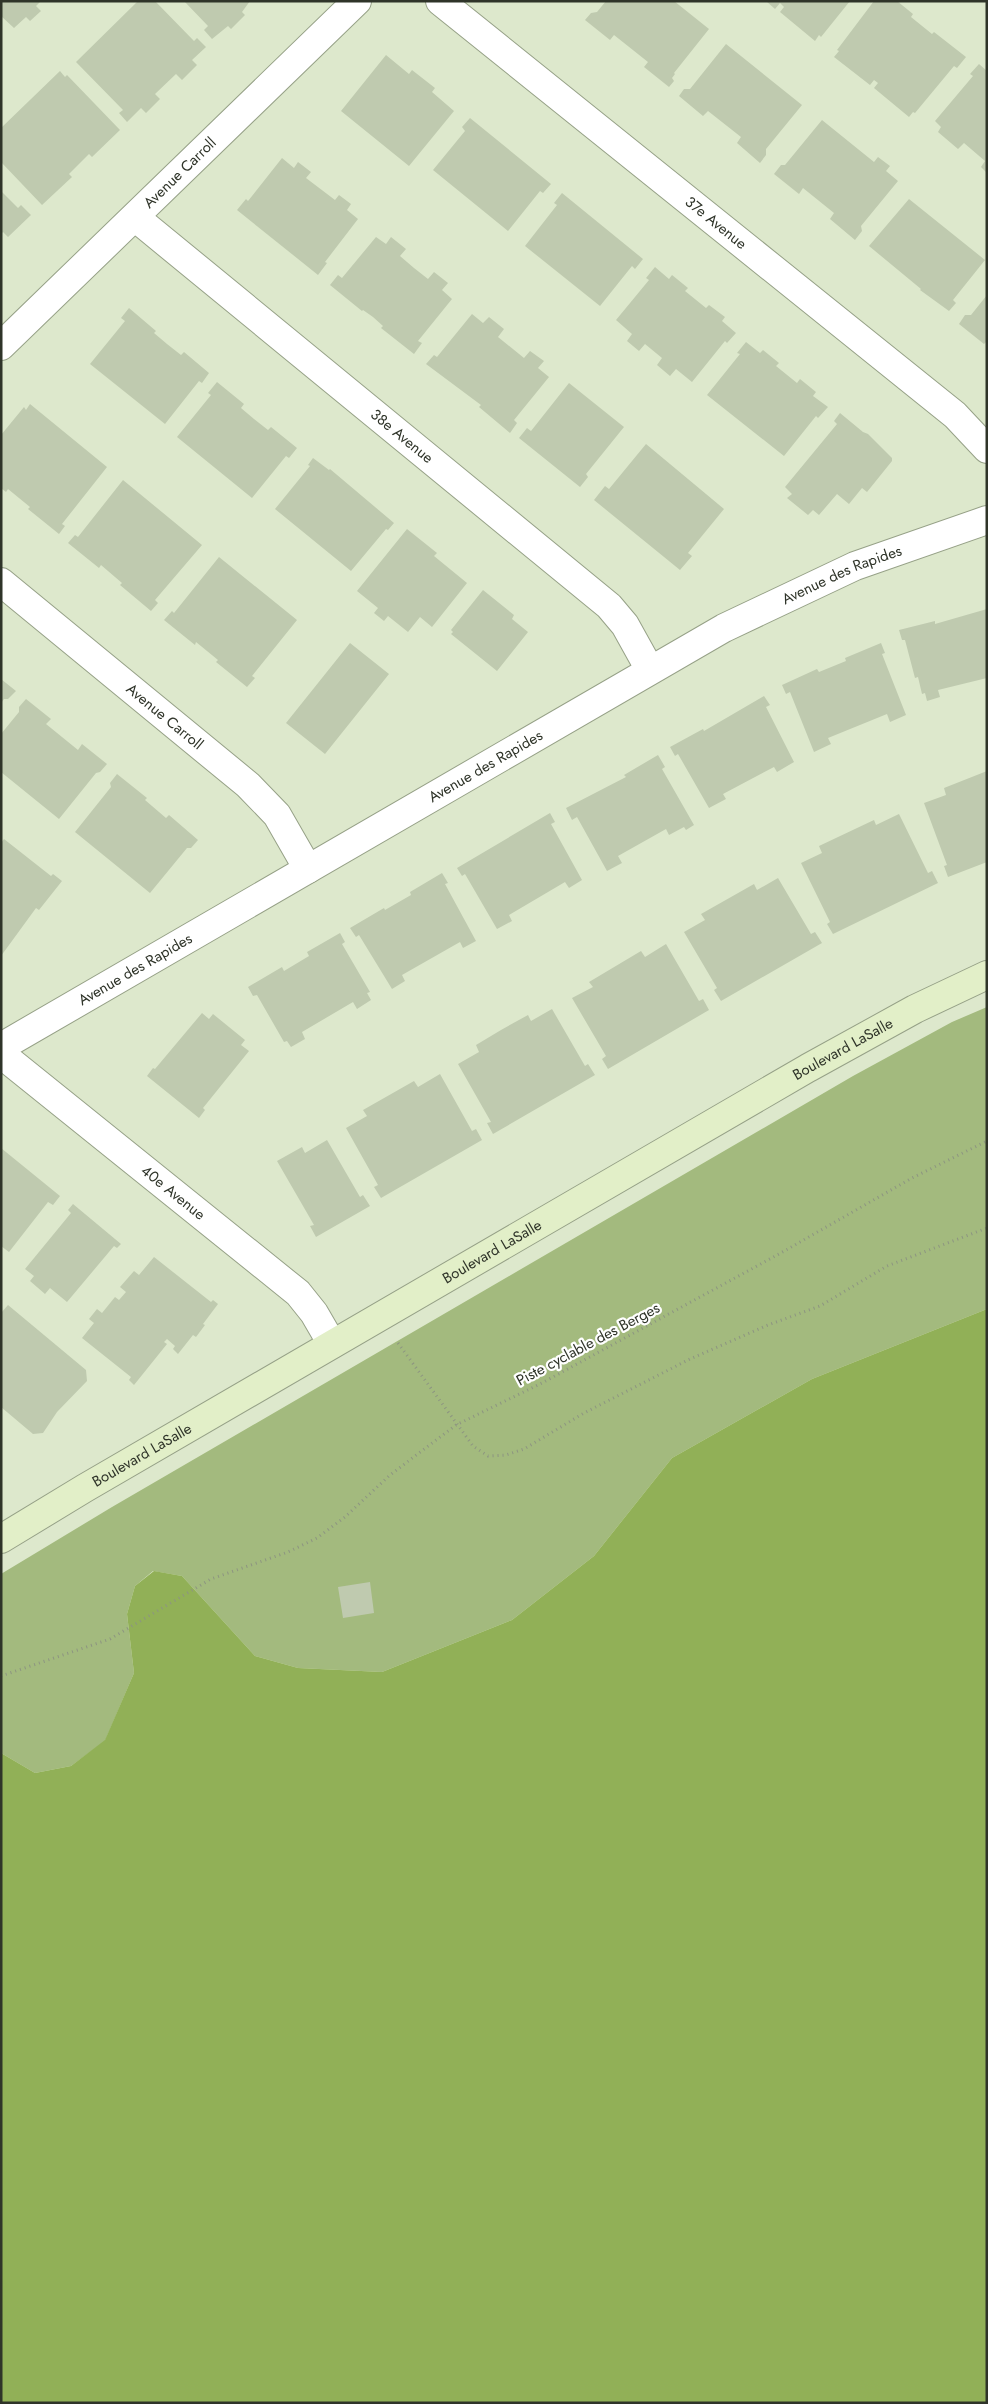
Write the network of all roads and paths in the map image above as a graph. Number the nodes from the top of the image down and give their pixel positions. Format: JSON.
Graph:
{"nodes":[{"id":1,"x":357,"y":1,"type":"edge"},
{"id":2,"x":440,"y":1,"type":"edge"},
{"id":3,"x":136,"y":218,"type":"junction"},
{"id":4,"x":1,"y":346,"type":"edge"},
{"id":5,"x":987,"y":449,"type":"edge"},
{"id":6,"x":987,"y":520,"type":"edge"},
{"id":7,"x":1,"y":582,"type":"edge"},
{"id":8,"x":650,"y":670,"type":"junction"},
{"id":9,"x":308,"y":869,"type":"junction"},
{"id":10,"x":987,"y":975,"type":"edge"},
{"id":11,"x":1,"y":1047,"type":"edge"},
{"id":12,"x":1,"y":1054,"type":"edge"},
{"id":13,"x":987,"y":1141,"type":"edge"},
{"id":14,"x":987,"y":1228,"type":"edge"},
{"id":15,"x":396,"y":1340,"type":"dead end"},
{"id":16,"x":332,"y":1344,"type":"junction"},
{"id":17,"x":456,"y":1425,"type":"junction"},
{"id":18,"x":1,"y":1539,"type":"edge"},
{"id":19,"x":1,"y":1676,"type":"edge"}],
"edges":[{"from":1,"to":3,"type":"street","name":"Avenue Carroll"},
{"from":2,"to":5,"type":"street","name":"37e Avenue"},
{"from":3,"to":4,"type":"street","name":"Avenue Carroll"},
{"from":3,"to":8,"type":"street","name":"38e Avenue"},
{"from":6,"to":8,"type":"street","name":"Avenue des Rapides"},
{"from":7,"to":9,"type":"street","name":"Avenue Carroll"},
{"from":8,"to":9,"type":"street","name":"Avenue des Rapides"},
{"from":9,"to":11,"type":"street","name":"Avenue des Rapides"},
{"from":10,"to":16,"type":"main road","name":"Boulevard LaSalle"},
{"from":12,"to":16,"type":"street","name":"40e Avenue"},
{"from":13,"to":17,"type":"path","name":"Piste cyclable des Berges"},
{"from":14,"to":17,"type":"path"},
{"from":15,"to":17,"type":"path"},
{"from":16,"to":18,"type":"main road","name":"Boulevard LaSalle"},
{"from":17,"to":19,"type":"path","name":"Piste cyclable des Berges"}]}
